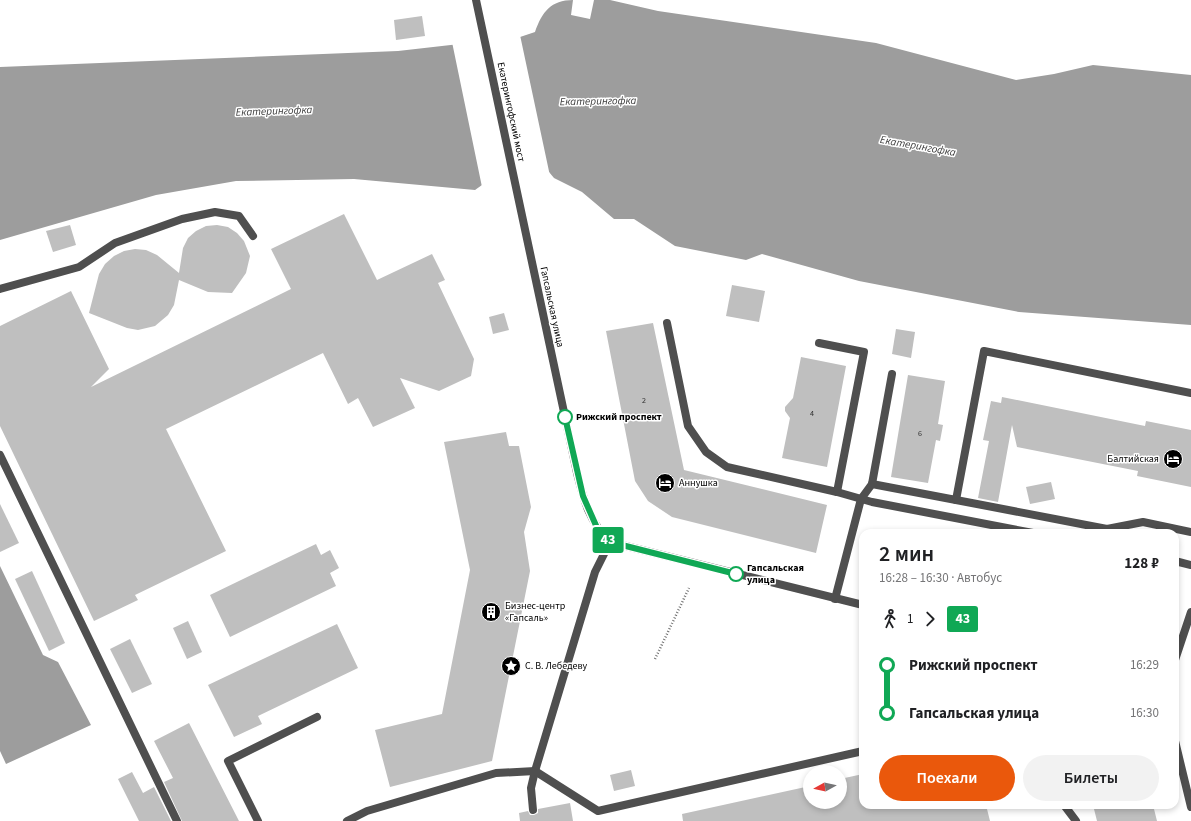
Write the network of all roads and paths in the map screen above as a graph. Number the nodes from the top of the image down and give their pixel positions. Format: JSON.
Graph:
{"nodes":[{"id":1,"x":476,"y":0,"type":"edge"},
{"id":2,"x":522,"y":213,"type":"joint"},
{"id":3,"x":253,"y":236,"type":"dead end"},
{"id":4,"x":0,"y":289,"type":"edge"},
{"id":5,"x":667,"y":323,"type":"dead end"},
{"id":6,"x":819,"y":343,"type":"dead end"},
{"id":7,"x":892,"y":374,"type":"dead end"},
{"id":8,"x":1191,"y":393,"type":"edge"},
{"id":9,"x":0,"y":455,"type":"edge"},
{"id":10,"x":872,"y":484,"type":"junction"},
{"id":11,"x":837,"y":492,"type":"junction"},
{"id":12,"x":861,"y":499,"type":"junction"},
{"id":13,"x":956,"y":500,"type":"junction"},
{"id":14,"x":1013,"y":529,"type":"edge"},
{"id":15,"x":1107,"y":529,"type":"edge"},
{"id":16,"x":1107,"y":529,"type":"edge"},
{"id":17,"x":1177,"y":529,"type":"edge"},
{"id":18,"x":1179,"y":530,"type":"edge"},
{"id":19,"x":1191,"y":532,"type":"edge"},
{"id":20,"x":610,"y":542,"type":"junction"},
{"id":21,"x":1179,"y":562,"type":"edge"},
{"id":22,"x":1191,"y":565,"type":"edge"},
{"id":23,"x":688,"y":588,"type":"dead end"},
{"id":24,"x":835,"y":599,"type":"junction"},
{"id":25,"x":859,"y":604,"type":"edge"},
{"id":26,"x":1191,"y":612,"type":"edge"},
{"id":27,"x":1179,"y":648,"type":"edge"},
{"id":28,"x":655,"y":659,"type":"dead end"},
{"id":29,"x":317,"y":717,"type":"dead end"},
{"id":30,"x":859,"y":753,"type":"edge"},
{"id":31,"x":1179,"y":758,"type":"edge"},
{"id":32,"x":535,"y":771,"type":"junction"},
{"id":33,"x":1191,"y":807,"type":"edge"},
{"id":34,"x":1067,"y":809,"type":"edge"},
{"id":35,"x":533,"y":810,"type":"dead end"},
{"id":36,"x":177,"y":821,"type":"edge"},
{"id":37,"x":258,"y":821,"type":"edge"},
{"id":38,"x":347,"y":821,"type":"edge"},
{"id":39,"x":1076,"y":821,"type":"edge"}],
"edges":[{"from":1,"to":2,"type":"street","name":"Екатерингофский мост"},
{"from":2,"to":20,"type":"street","name":"Гапсальская улица"},
{"from":3,"to":4,"type":"street"},
{"from":5,"to":11,"type":"street"},
{"from":6,"to":11,"type":"street"},
{"from":7,"to":10,"type":"street"},
{"from":8,"to":13,"type":"street"},
{"from":9,"to":36,"type":"street"},
{"from":10,"to":12,"type":"street"},
{"from":10,"to":13,"type":"street"},
{"from":11,"to":12,"type":"street"},
{"from":12,"to":14,"type":"street"},
{"from":12,"to":24,"type":"street"},
{"from":13,"to":15,"type":"street"},
{"from":16,"to":17,"type":"street"},
{"from":18,"to":19,"type":"street"},
{"from":20,"to":24,"type":"street"},
{"from":20,"to":32,"type":"street"},
{"from":21,"to":22,"type":"street"},
{"from":23,"to":28,"type":"path"},
{"from":24,"to":25,"type":"street"},
{"from":26,"to":27,"type":"street"},
{"from":29,"to":37,"type":"street"},
{"from":30,"to":32,"type":"street"},
{"from":31,"to":33,"type":"street"},
{"from":32,"to":35,"type":"street"},
{"from":32,"to":38,"type":"street"},
{"from":34,"to":39,"type":"street"}]}
